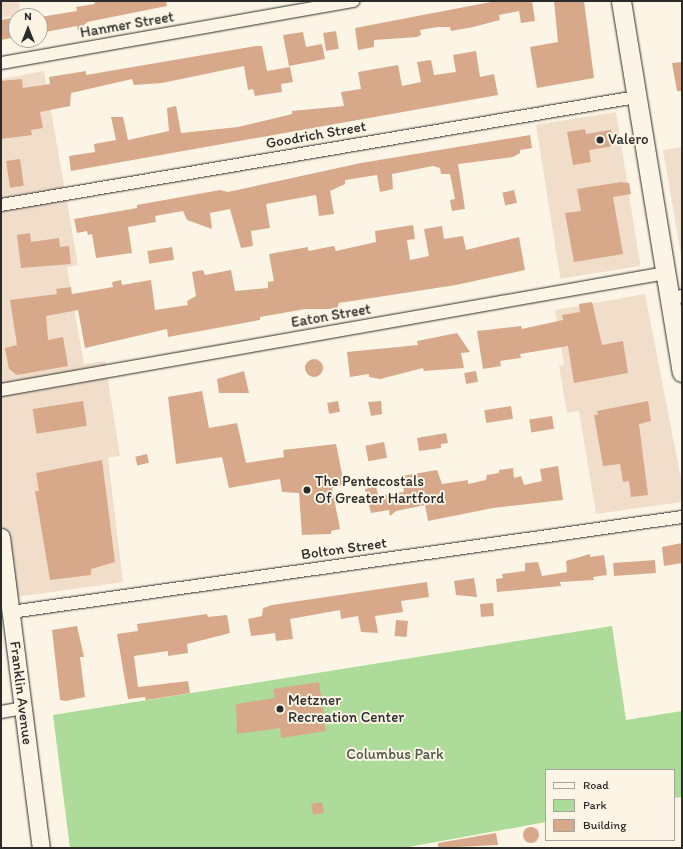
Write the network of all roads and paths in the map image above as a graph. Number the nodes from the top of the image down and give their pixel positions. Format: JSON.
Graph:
{"nodes":[{"id":1,"x":354,"y":1,"type":"edge"},
{"id":2,"x":621,"y":1,"type":"edge"},
{"id":3,"x":1,"y":63,"type":"edge"},
{"id":4,"x":636,"y":97,"type":"junction"},
{"id":5,"x":1,"y":205,"type":"edge"},
{"id":6,"x":666,"y":273,"type":"junction"},
{"id":7,"x":676,"y":297,"type":"edge"},
{"id":8,"x":682,"y":372,"type":"edge"},
{"id":9,"x":1,"y":390,"type":"edge"},
{"id":10,"x":682,"y":517,"type":"edge"},
{"id":11,"x":1,"y":537,"type":"edge"},
{"id":12,"x":2,"y":558,"type":"edge"},
{"id":13,"x":11,"y":612,"type":"junction"},
{"id":14,"x":23,"y":708,"type":"junction"},
{"id":15,"x":1,"y":712,"type":"edge"},
{"id":16,"x":41,"y":848,"type":"edge"}],
"edges":[{"from":1,"to":3,"type":"street","name":"Hanmer Street"},
{"from":2,"to":4,"type":"main road"},
{"from":4,"to":5,"type":"street","name":"Goodrich Street"},
{"from":4,"to":6,"type":"main road"},
{"from":6,"to":7,"type":"main road"},
{"from":6,"to":9,"type":"street","name":"Eaton Street"},
{"from":7,"to":8,"type":"main road"},
{"from":10,"to":13,"type":"street","name":"Bolton Street"},
{"from":11,"to":12,"type":"main road","name":"Franklin Avenue"},
{"from":12,"to":13,"type":"main road","name":"Franklin Avenue"},
{"from":13,"to":14,"type":"main road","name":"Franklin Avenue"},
{"from":14,"to":15,"type":"street"},
{"from":14,"to":16,"type":"main road","name":"Franklin Avenue"}]}
